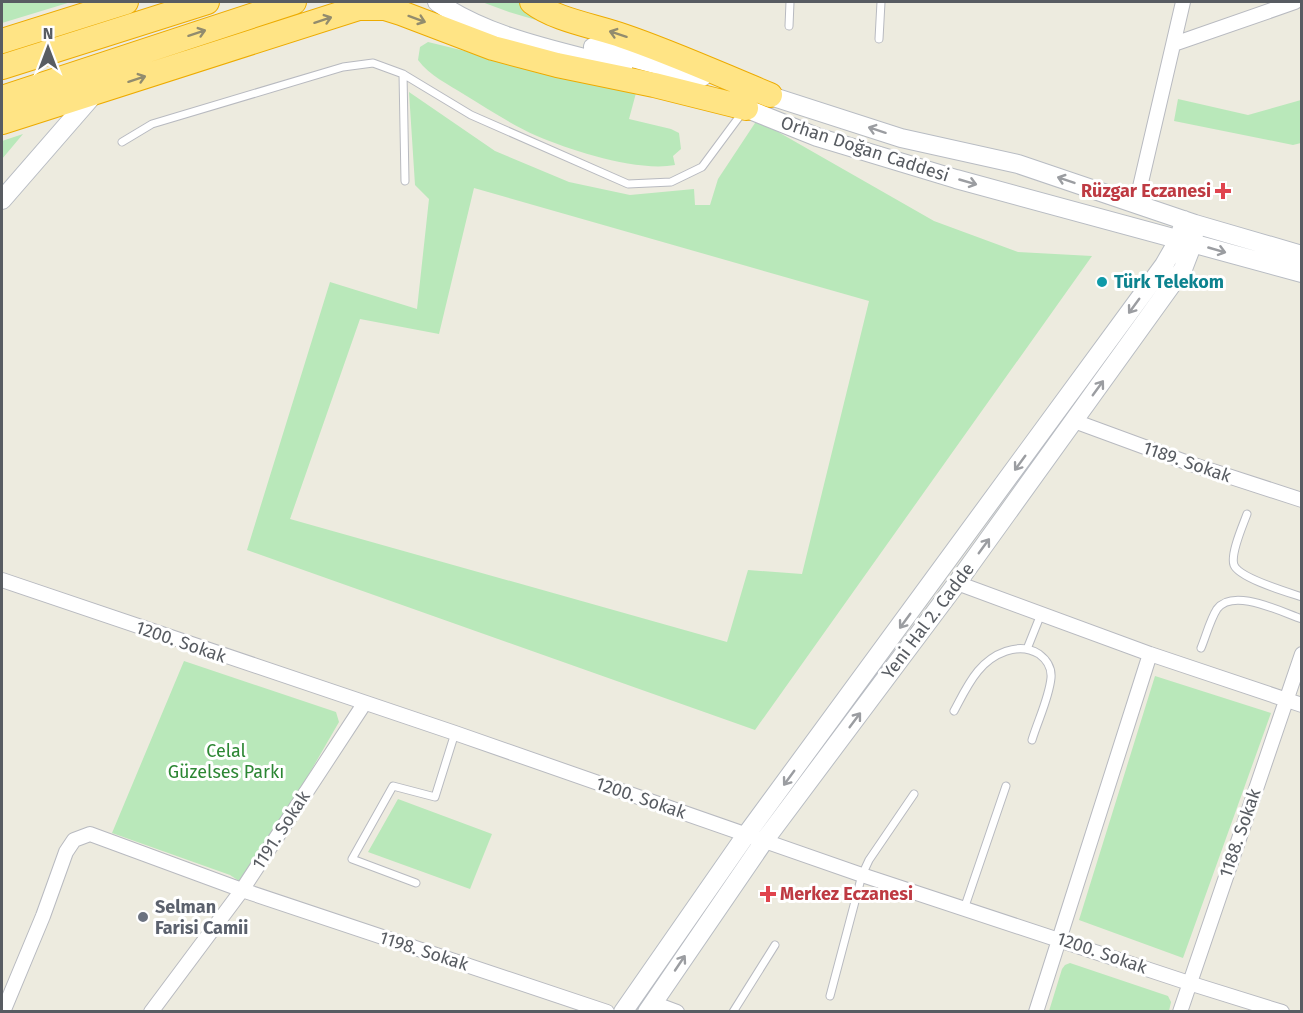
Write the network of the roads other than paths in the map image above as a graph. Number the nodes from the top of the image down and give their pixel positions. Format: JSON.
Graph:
{"nodes":[{"id":1,"x":126,"y":2,"type":"edge"},
{"id":2,"x":207,"y":2,"type":"edge"},
{"id":3,"x":294,"y":2,"type":"edge"},
{"id":4,"x":436,"y":2,"type":"edge"},
{"id":5,"x":457,"y":2,"type":"edge"},
{"id":6,"x":532,"y":2,"type":"edge"},
{"id":7,"x":790,"y":2,"type":"edge"},
{"id":8,"x":881,"y":2,"type":"edge"},
{"id":9,"x":1183,"y":2,"type":"edge"},
{"id":10,"x":1295,"y":2,"type":"edge"},
{"id":11,"x":369,"y":5,"type":"edge"},
{"id":12,"x":789,"y":26,"type":"dead end"},
{"id":13,"x":879,"y":39,"type":"dead end"},
{"id":14,"x":2,"y":40,"type":"edge"},
{"id":15,"x":1174,"y":44,"type":"junction"},
{"id":16,"x":2,"y":67,"type":"edge"},
{"id":17,"x":403,"y":74,"type":"junction"},
{"id":18,"x":95,"y":92,"type":"junction"},
{"id":19,"x":770,"y":95,"type":"junction"},
{"id":20,"x":2,"y":98,"type":"edge"},
{"id":21,"x":746,"y":108,"type":"junction"},
{"id":22,"x":2,"y":122,"type":"edge"},
{"id":23,"x":122,"y":142,"type":"dead end"},
{"id":24,"x":405,"y":181,"type":"dead end"},
{"id":25,"x":2,"y":200,"type":"edge"},
{"id":26,"x":1136,"y":204,"type":"junction"},
{"id":27,"x":1190,"y":222,"type":"junction"},
{"id":28,"x":1186,"y":241,"type":"junction"},
{"id":29,"x":1299,"y":252,"type":"edge"},
{"id":30,"x":1302,"y":273,"type":"edge"},
{"id":31,"x":1074,"y":421,"type":"junction"},
{"id":32,"x":1302,"y":500,"type":"edge"},
{"id":33,"x":1247,"y":514,"type":"dead end"},
{"id":34,"x":2,"y":580,"type":"edge"},
{"id":35,"x":957,"y":584,"type":"junction"},
{"id":36,"x":1302,"y":597,"type":"edge"},
{"id":37,"x":1041,"y":614,"type":"junction"},
{"id":38,"x":1302,"y":619,"type":"edge"},
{"id":39,"x":1201,"y":648,"type":"dead end"},
{"id":40,"x":1027,"y":649,"type":"junction"},
{"id":41,"x":1150,"y":654,"type":"junction"},
{"id":42,"x":1302,"y":654,"type":"edge"},
{"id":43,"x":1286,"y":699,"type":"junction"},
{"id":44,"x":364,"y":704,"type":"junction"},
{"id":45,"x":1302,"y":705,"type":"edge"},
{"id":46,"x":954,"y":711,"type":"dead end"},
{"id":47,"x":454,"y":733,"type":"junction"},
{"id":48,"x":1032,"y":740,"type":"dead end"},
{"id":49,"x":1006,"y":786,"type":"dead end"},
{"id":50,"x":914,"y":794,"type":"dead end"},
{"id":51,"x":746,"y":835,"type":"junction"},
{"id":52,"x":764,"y":841,"type":"junction"},
{"id":53,"x":862,"y":875,"type":"junction"},
{"id":54,"x":416,"y":883,"type":"dead end"},
{"id":55,"x":242,"y":890,"type":"junction"},
{"id":56,"x":964,"y":909,"type":"junction"},
{"id":57,"x":1060,"y":939,"type":"junction"},
{"id":58,"x":775,"y":945,"type":"dead end"},
{"id":59,"x":1189,"y":983,"type":"junction"},
{"id":60,"x":830,"y":996,"type":"dead end"},
{"id":61,"x":650,"y":1007,"type":"edge"},
{"id":62,"x":3,"y":1011,"type":"edge"},
{"id":63,"x":151,"y":1011,"type":"edge"},
{"id":64,"x":607,"y":1011,"type":"edge"},
{"id":65,"x":623,"y":1011,"type":"edge"},
{"id":66,"x":678,"y":1011,"type":"edge"},
{"id":67,"x":733,"y":1011,"type":"edge"},
{"id":68,"x":1036,"y":1011,"type":"edge"},
{"id":69,"x":1180,"y":1011,"type":"edge"},
{"id":70,"x":1278,"y":1011,"type":"edge"}],
"edges":[{"from":1,"to":14,"type":"highway"},
{"from":2,"to":16,"type":"highway"},
{"from":20,"to":3,"type":"highway","one_way":true},
{"from":4,"to":21,"type":"street","name":"Orhan Doğan Caddesi"},
{"from":5,"to":19,"type":"street","name":"Orhan Doğan Caddesi"},
{"from":19,"to":6,"type":"highway","one_way":true},
{"from":7,"to":12,"type":"lane"},
{"from":8,"to":13,"type":"lane"},
{"from":9,"to":15,"type":"street"},
{"from":10,"to":15,"type":"street"},
{"from":18,"to":11,"type":"highway","one_way":true},
{"from":11,"to":21,"type":"highway","one_way":true},
{"from":15,"to":26,"type":"street"},
{"from":17,"to":21,"type":"lane"},
{"from":17,"to":23,"type":"lane"},
{"from":17,"to":24,"type":"lane"},
{"from":18,"to":22,"type":"highway"},
{"from":18,"to":25,"type":"street"},
{"from":26,"to":19,"type":"street","name":"Orhan Doğan Caddesi","one_way":true},
{"from":21,"to":28,"type":"street","name":"Orhan Doğan Caddesi","one_way":true},
{"from":26,"to":27,"type":"street","name":"Orhan Doğan Caddesi"},
{"from":27,"to":28,"type":"street","name":"Yeni Hal 2. Cadde"},
{"from":27,"to":29,"type":"street","name":"Orhan Doğan Caddesi"},
{"from":28,"to":30,"type":"street","name":"Orhan Doğan Caddesi","one_way":true},
{"from":31,"to":28,"type":"street","name":"Yeni Hal 2. Cadde","one_way":true},
{"from":28,"to":51,"type":"street","one_way":true},
{"from":31,"to":32,"type":"street","name":"1189. Sokak"},
{"from":35,"to":31,"type":"street","name":"Yeni Hal 2. Cadde","one_way":true},
{"from":33,"to":36,"type":"lane"},
{"from":34,"to":44,"type":"street","name":"1200. Sokak"},
{"from":35,"to":37,"type":"street"},
{"from":52,"to":35,"type":"street","name":"Yeni Hal 2. Cadde","one_way":true},
{"from":37,"to":40,"type":"lane"},
{"from":37,"to":41,"type":"street"},
{"from":38,"to":39,"type":"lane"},
{"from":40,"to":46,"type":"lane"},
{"from":40,"to":48,"type":"lane"},
{"from":41,"to":43,"type":"street"},
{"from":41,"to":57,"type":"street"},
{"from":42,"to":43,"type":"street","name":"1188. Sokak"},
{"from":43,"to":45,"type":"street"},
{"from":43,"to":59,"type":"street","name":"1188. Sokak"},
{"from":44,"to":47,"type":"street","name":"1200. Sokak"},
{"from":44,"to":55,"type":"street","name":"1191. Sokak"},
{"from":47,"to":51,"type":"street","name":"1200. Sokak"},
{"from":47,"to":54,"type":"lane"},
{"from":49,"to":56,"type":"lane"},
{"from":50,"to":53,"type":"lane"},
{"from":51,"to":52,"type":"street","name":"1200. Sokak"},
{"from":51,"to":65,"type":"street"},
{"from":52,"to":53,"type":"street","name":"1200. Sokak"},
{"from":61,"to":52,"type":"street","name":"Yeni Hal 2. Cadde","one_way":true},
{"from":53,"to":56,"type":"street","name":"1200. Sokak"},
{"from":53,"to":60,"type":"lane"},
{"from":55,"to":62,"type":"street","name":"1198. Sokak"},
{"from":55,"to":63,"type":"street","name":"1191. Sokak"},
{"from":55,"to":64,"type":"street","name":"1198. Sokak"},
{"from":56,"to":57,"type":"street","name":"1200. Sokak"},
{"from":57,"to":59,"type":"street","name":"1200. Sokak"},
{"from":57,"to":68,"type":"street"},
{"from":58,"to":67,"type":"lane"},
{"from":59,"to":69,"type":"street","name":"1188. Sokak"},
{"from":59,"to":70,"type":"street","name":"1200. Sokak"},
{"from":61,"to":66,"type":"street"}]}
